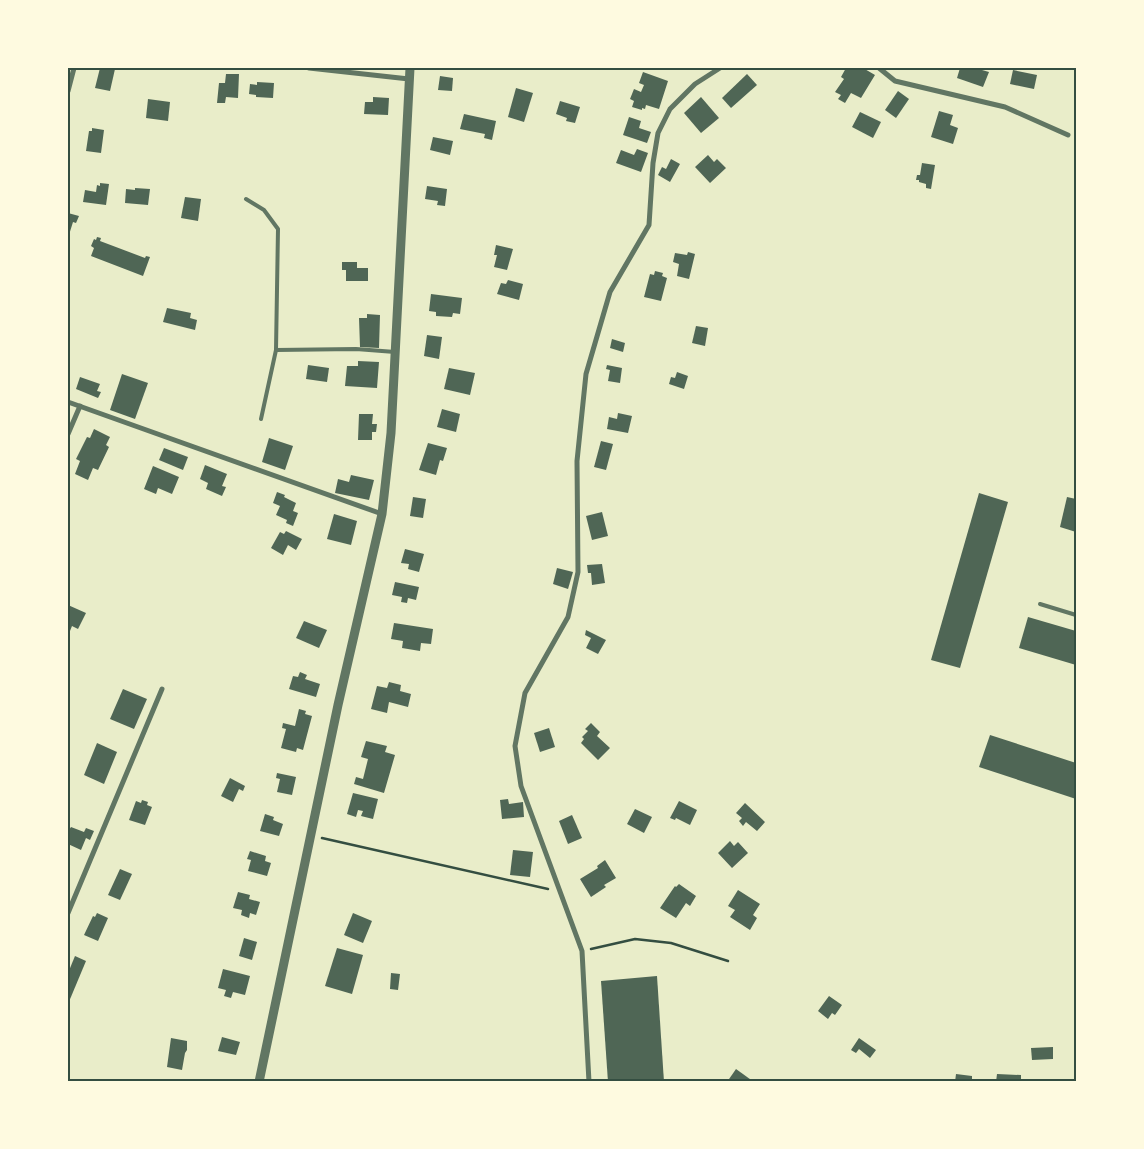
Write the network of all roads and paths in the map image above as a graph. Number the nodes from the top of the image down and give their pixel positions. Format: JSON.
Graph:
{"nodes":[{"id":1,"x":74,"y":68,"type":"edge"},
{"id":2,"x":309,"y":68,"type":"edge"},
{"id":3,"x":410,"y":68,"type":"edge"},
{"id":4,"x":720,"y":68,"type":"edge"},
{"id":5,"x":879,"y":68,"type":"edge"},
{"id":6,"x":408,"y":79,"type":"junction"},
{"id":7,"x":68,"y":90,"type":"edge"},
{"id":8,"x":1068,"y":135,"type":"dead end"},
{"id":9,"x":246,"y":199,"type":"dead end"},
{"id":10,"x":276,"y":350,"type":"junction"},
{"id":11,"x":395,"y":352,"type":"junction"},
{"id":12,"x":68,"y":402,"type":"edge"},
{"id":13,"x":80,"y":406,"type":"junction"},
{"id":14,"x":261,"y":419,"type":"dead end"},
{"id":15,"x":68,"y":434,"type":"edge"},
{"id":16,"x":382,"y":514,"type":"junction"},
{"id":17,"x":1040,"y":604,"type":"dead end"},
{"id":18,"x":1076,"y":615,"type":"edge"},
{"id":19,"x":162,"y":689,"type":"dead end"},
{"id":20,"x":311,"y":835,"type":"junction"},
{"id":21,"x":561,"y":892,"type":"junction"},
{"id":22,"x":68,"y":913,"type":"edge"},
{"id":23,"x":582,"y":951,"type":"junction"},
{"id":24,"x":728,"y":961,"type":"dead end"},
{"id":25,"x":259,"y":1082,"type":"edge"},
{"id":26,"x":589,"y":1082,"type":"edge"}],
"edges":[{"from":1,"to":7,"type":"street"},
{"from":2,"to":6,"type":"street"},
{"from":3,"to":6,"type":"street"},
{"from":4,"to":21,"type":"street"},
{"from":5,"to":8,"type":"street"},
{"from":6,"to":11,"type":"street"},
{"from":9,"to":10,"type":"lane"},
{"from":10,"to":11,"type":"lane"},
{"from":10,"to":14,"type":"lane"},
{"from":11,"to":16,"type":"street"},
{"from":12,"to":13,"type":"street"},
{"from":13,"to":15,"type":"street"},
{"from":13,"to":16,"type":"street"},
{"from":16,"to":20,"type":"street"},
{"from":17,"to":18,"type":"lane"},
{"from":19,"to":22,"type":"street"},
{"from":20,"to":21,"type":"path"},
{"from":20,"to":25,"type":"street"},
{"from":21,"to":23,"type":"street"},
{"from":23,"to":24,"type":"path"},
{"from":23,"to":26,"type":"street"}]}
